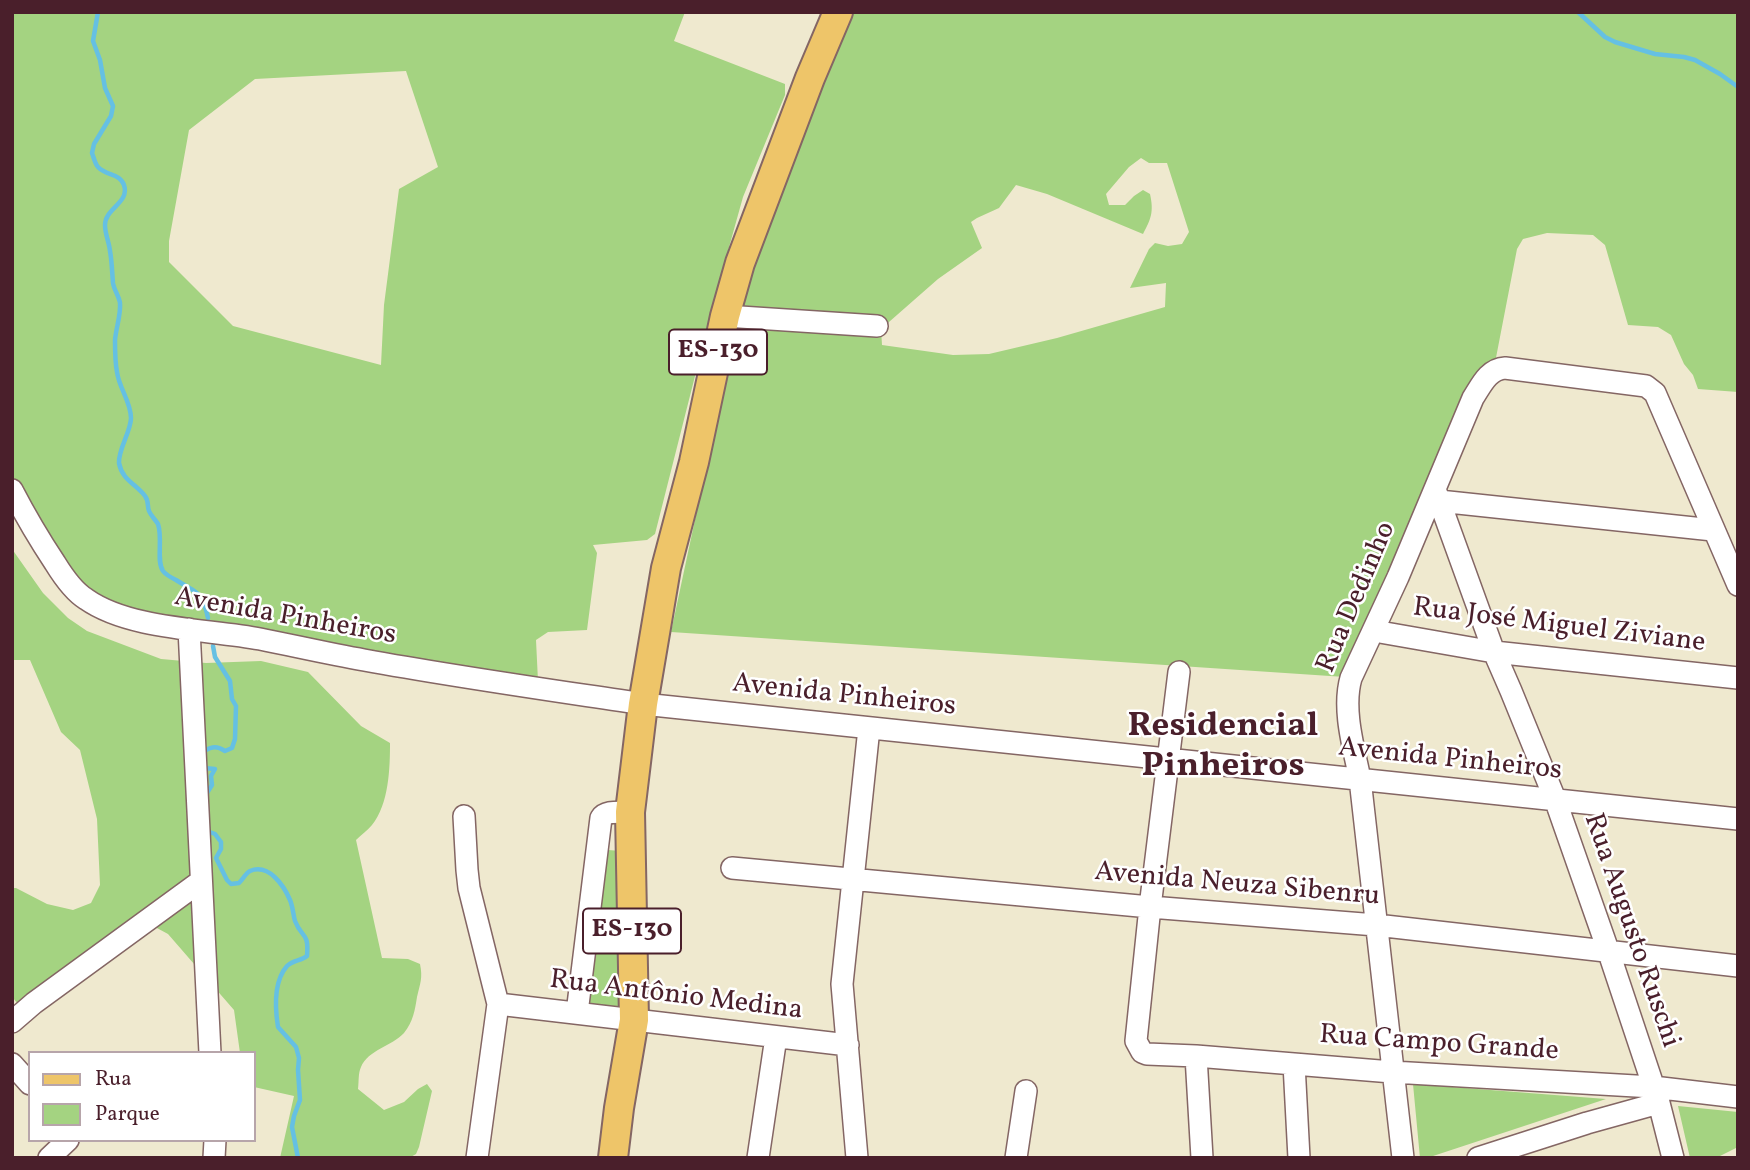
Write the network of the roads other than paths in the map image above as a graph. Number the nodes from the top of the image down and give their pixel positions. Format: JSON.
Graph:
{"nodes":[{"id":1,"x":838,"y":12,"type":"edge"},
{"id":2,"x":725,"y":316,"type":"junction"},
{"id":3,"x":877,"y":326,"type":"dead end"},
{"id":4,"x":12,"y":490,"type":"edge"},
{"id":5,"x":1437,"y":495,"type":"junction"},
{"id":6,"x":21,"y":529,"type":"edge"},
{"id":7,"x":1713,"y":530,"type":"junction"},
{"id":8,"x":1738,"y":585,"type":"edge"},
{"id":9,"x":189,"y":629,"type":"junction"},
{"id":10,"x":1374,"y":631,"type":"junction"},
{"id":11,"x":1494,"y":652,"type":"junction"},
{"id":12,"x":1179,"y":672,"type":"dead end"},
{"id":13,"x":1738,"y":678,"type":"edge"},
{"id":14,"x":643,"y":704,"type":"junction"},
{"id":15,"x":869,"y":728,"type":"junction"},
{"id":16,"x":1167,"y":759,"type":"junction"},
{"id":17,"x":1360,"y":779,"type":"junction"},
{"id":18,"x":1555,"y":799,"type":"junction"},
{"id":19,"x":629,"y":812,"type":"junction"},
{"id":20,"x":464,"y":816,"type":"dead end"},
{"id":21,"x":1738,"y":819,"type":"edge"},
{"id":22,"x":732,"y":868,"type":"dead end"},
{"id":23,"x":853,"y":880,"type":"junction"},
{"id":24,"x":201,"y":881,"type":"junction"},
{"id":25,"x":1150,"y":907,"type":"junction"},
{"id":26,"x":1376,"y":925,"type":"junction"},
{"id":27,"x":1608,"y":950,"type":"junction"},
{"id":28,"x":1738,"y":966,"type":"edge"},
{"id":29,"x":498,"y":1004,"type":"junction"},
{"id":30,"x":577,"y":1013,"type":"junction"},
{"id":31,"x":634,"y":1020,"type":"junction"},
{"id":32,"x":12,"y":1022,"type":"edge"},
{"id":33,"x":776,"y":1037,"type":"junction"},
{"id":34,"x":848,"y":1045,"type":"junction"},
{"id":35,"x":210,"y":1051,"type":"edge"},
{"id":36,"x":1196,"y":1056,"type":"junction"},
{"id":37,"x":12,"y":1064,"type":"edge"},
{"id":38,"x":1294,"y":1064,"type":"junction"},
{"id":39,"x":1392,"y":1072,"type":"junction"},
{"id":40,"x":28,"y":1082,"type":"edge"},
{"id":41,"x":1026,"y":1091,"type":"dead end"},
{"id":42,"x":1656,"y":1095,"type":"junction"},
{"id":43,"x":1738,"y":1097,"type":"edge"},
{"id":44,"x":66,"y":1142,"type":"edge"},
{"id":45,"x":49,"y":1158,"type":"edge"},
{"id":46,"x":477,"y":1158,"type":"edge"},
{"id":47,"x":613,"y":1158,"type":"edge"},
{"id":48,"x":758,"y":1158,"type":"edge"},
{"id":49,"x":857,"y":1158,"type":"edge"},
{"id":50,"x":1016,"y":1158,"type":"edge"},
{"id":51,"x":1202,"y":1158,"type":"edge"},
{"id":52,"x":1299,"y":1158,"type":"edge"},
{"id":53,"x":1403,"y":1158,"type":"edge"},
{"id":54,"x":1479,"y":1158,"type":"edge"},
{"id":55,"x":1673,"y":1158,"type":"edge"}],
"edges":[{"from":1,"to":2,"type":"main road","number":"ES-130"},
{"from":2,"to":3,"type":"street"},
{"from":2,"to":14,"type":"main road","number":"ES-130"},
{"from":4,"to":6,"type":"street","name":"Avenida Pinheiros"},
{"from":5,"to":7,"type":"street"},
{"from":5,"to":7,"type":"street","name":"Rua Dedinho"},
{"from":5,"to":10,"type":"street","name":"Rua Dedinho"},
{"from":5,"to":11,"type":"street","name":"Rua Augusto Ruschi"},
{"from":6,"to":9,"type":"street","name":"Avenida Pinheiros"},
{"from":7,"to":8,"type":"street"},
{"from":9,"to":14,"type":"street","name":"Avenida Pinheiros"},
{"from":9,"to":24,"type":"street"},
{"from":10,"to":11,"type":"street","name":"Rua José Miguel Ziviane"},
{"from":10,"to":17,"type":"street","name":"Rua Dedinho"},
{"from":11,"to":13,"type":"street","name":"Rua José Miguel Ziviane"},
{"from":11,"to":18,"type":"street","name":"Rua Augusto Ruschi"},
{"from":12,"to":16,"type":"street"},
{"from":14,"to":15,"type":"street","name":"Avenida Pinheiros"},
{"from":14,"to":19,"type":"main road","number":"ES-130"},
{"from":15,"to":16,"type":"street","name":"Avenida Pinheiros"},
{"from":15,"to":23,"type":"street"},
{"from":16,"to":17,"type":"street","name":"Avenida Pinheiros"},
{"from":16,"to":25,"type":"street"},
{"from":17,"to":18,"type":"street","name":"Avenida Pinheiros"},
{"from":17,"to":26,"type":"street","name":"Rua Dedinho"},
{"from":18,"to":21,"type":"street","name":"Avenida Pinheiros"},
{"from":18,"to":27,"type":"street","name":"Rua Augusto Ruschi"},
{"from":19,"to":30,"type":"street"},
{"from":19,"to":31,"type":"main road","number":"ES-130"},
{"from":20,"to":29,"type":"street"},
{"from":22,"to":23,"type":"street","name":"Avenida Neuza Sibenru"},
{"from":23,"to":25,"type":"street","name":"Avenida Neuza Sibenru"},
{"from":23,"to":34,"type":"street"},
{"from":24,"to":32,"type":"street"},
{"from":24,"to":35,"type":"street"},
{"from":25,"to":26,"type":"street","name":"Avenida Neuza Sibenru"},
{"from":25,"to":36,"type":"street","name":"Rua Campo Grande"},
{"from":26,"to":27,"type":"street","name":"Avenida Neuza Sibenru"},
{"from":26,"to":39,"type":"street","name":"Rua Dedinho"},
{"from":27,"to":28,"type":"street","name":"Avenida Neuza Sibenru"},
{"from":27,"to":42,"type":"street","name":"Rua Augusto Ruschi"},
{"from":29,"to":30,"type":"street","name":"Rua Antônio Medina"},
{"from":29,"to":46,"type":"street"},
{"from":30,"to":31,"type":"street","name":"Rua Antônio Medina"},
{"from":31,"to":33,"type":"street","name":"Rua Antônio Medina"},
{"from":31,"to":47,"type":"main road","number":"ES-130"},
{"from":33,"to":34,"type":"street","name":"Rua Antônio Medina"},
{"from":33,"to":48,"type":"street"},
{"from":34,"to":49,"type":"street"},
{"from":36,"to":38,"type":"street","name":"Rua Campo Grande"},
{"from":36,"to":51,"type":"street"},
{"from":37,"to":40,"type":"street"},
{"from":38,"to":39,"type":"street","name":"Rua Campo Grande"},
{"from":38,"to":52,"type":"street"},
{"from":39,"to":42,"type":"street","name":"Rua Campo Grande"},
{"from":39,"to":53,"type":"street","name":"Rua Dedinho"},
{"from":41,"to":50,"type":"street"},
{"from":42,"to":43,"type":"street","name":"Rua Campo Grande"},
{"from":42,"to":54,"type":"street"},
{"from":42,"to":55,"type":"street","name":"Rua Augusto Ruschi"},
{"from":44,"to":45,"type":"street"}]}
